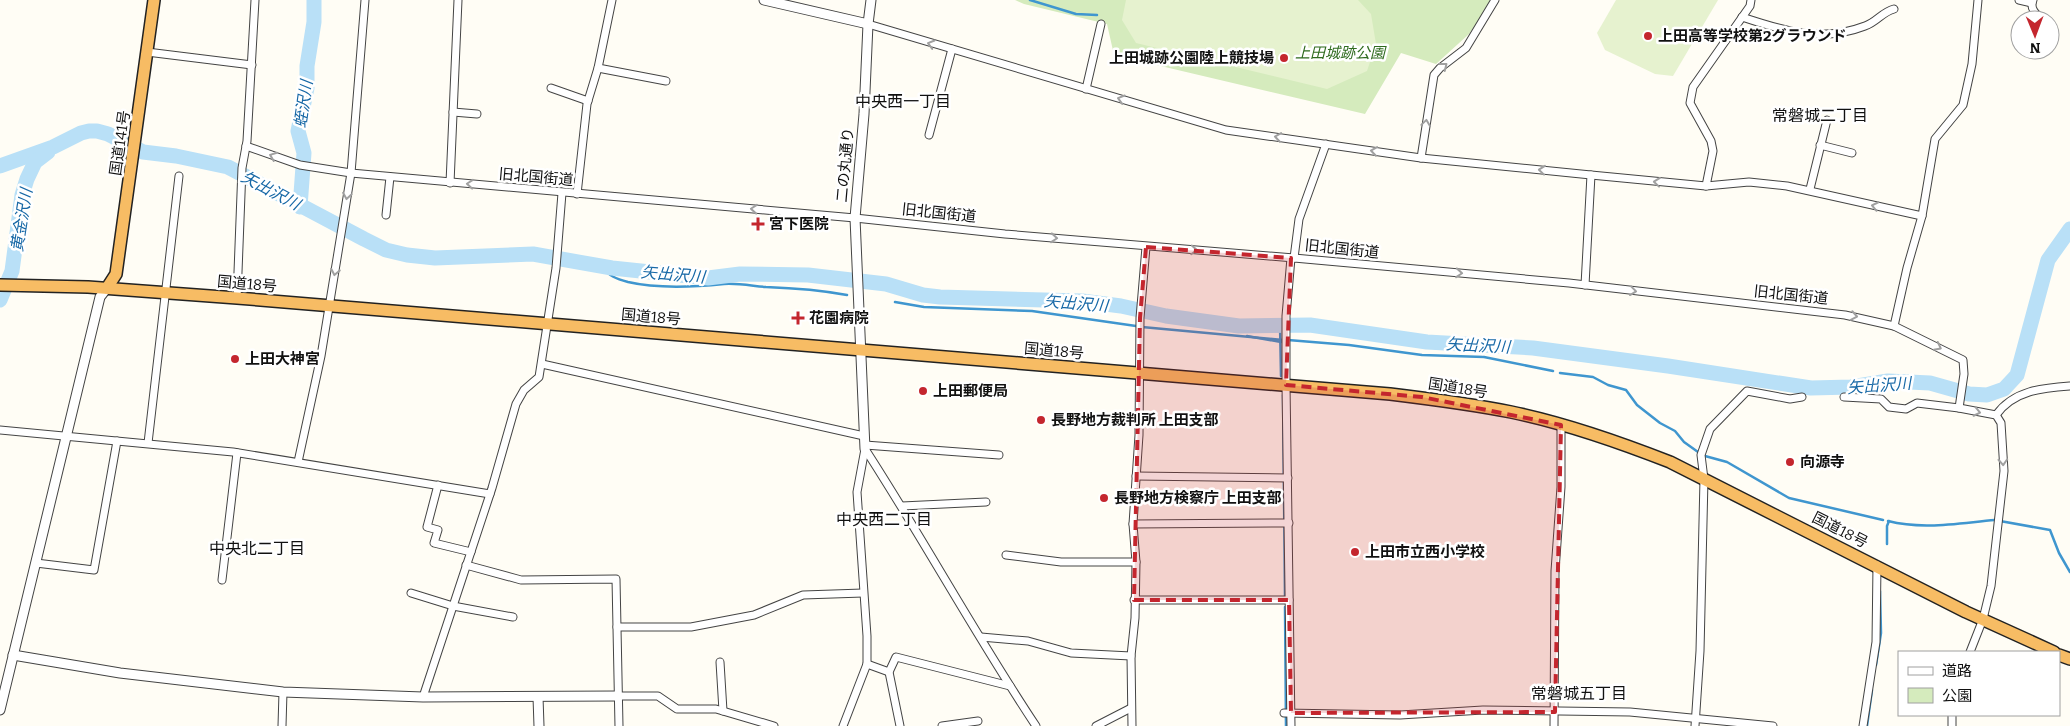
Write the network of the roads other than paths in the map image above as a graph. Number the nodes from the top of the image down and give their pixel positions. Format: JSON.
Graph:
{"nodes":[{"id":1,"x":154,"y":0,"type":"edge"},
{"id":2,"x":255,"y":0,"type":"edge"},
{"id":3,"x":365,"y":0,"type":"edge"},
{"id":4,"x":458,"y":0,"type":"edge"},
{"id":5,"x":612,"y":0,"type":"edge"},
{"id":6,"x":764,"y":0,"type":"edge"},
{"id":7,"x":871,"y":0,"type":"edge"},
{"id":8,"x":1495,"y":0,"type":"edge"},
{"id":9,"x":1751,"y":0,"type":"edge"},
{"id":10,"x":1978,"y":0,"type":"edge"},
{"id":11,"x":2019,"y":0,"type":"edge"},
{"id":12,"x":2032,"y":2,"type":"edge"},
{"id":13,"x":1894,"y":9,"type":"dead end"},
{"id":14,"x":1742,"y":17,"type":"junction"},
{"id":15,"x":868,"y":24,"type":"junction"},
{"id":16,"x":1101,"y":24,"type":"dead end"},
{"id":17,"x":952,"y":50,"type":"junction"},
{"id":18,"x":148,"y":52,"type":"junction"},
{"id":19,"x":252,"y":65,"type":"junction"},
{"id":20,"x":598,"y":68,"type":"junction"},
{"id":21,"x":666,"y":81,"type":"dead end"},
{"id":22,"x":551,"y":88,"type":"dead end"},
{"id":23,"x":1086,"y":89,"type":"junction"},
{"id":24,"x":588,"y":100,"type":"junction"},
{"id":25,"x":453,"y":112,"type":"junction"},
{"id":26,"x":477,"y":114,"type":"dead end"},
{"id":27,"x":1827,"y":120,"type":"dead end"},
{"id":28,"x":929,"y":135,"type":"dead end"},
{"id":29,"x":1326,"y":144,"type":"junction"},
{"id":30,"x":1820,"y":145,"type":"junction"},
{"id":31,"x":246,"y":146,"type":"junction"},
{"id":32,"x":1852,"y":153,"type":"dead end"},
{"id":33,"x":1421,"y":158,"type":"junction"},
{"id":34,"x":351,"y":173,"type":"junction"},
{"id":35,"x":1591,"y":175,"type":"junction"},
{"id":36,"x":179,"y":176,"type":"dead end"},
{"id":37,"x":390,"y":177,"type":"junction"},
{"id":38,"x":450,"y":182,"type":"junction"},
{"id":39,"x":1706,"y":186,"type":"junction"},
{"id":40,"x":1810,"y":189,"type":"junction"},
{"id":41,"x":562,"y":193,"type":"junction"},
{"id":42,"x":577,"y":194,"type":"junction"},
{"id":43,"x":386,"y":215,"type":"dead end"},
{"id":44,"x":1922,"y":216,"type":"junction"},
{"id":45,"x":855,"y":218,"type":"junction"},
{"id":46,"x":1146,"y":246,"type":"junction"},
{"id":47,"x":1292,"y":258,"type":"junction"},
{"id":48,"x":4,"y":285,"type":"edge"},
{"id":49,"x":1585,"y":285,"type":"junction"},
{"id":50,"x":107,"y":288,"type":"junction"},
{"id":51,"x":166,"y":292,"type":"junction"},
{"id":52,"x":236,"y":298,"type":"junction"},
{"id":53,"x":328,"y":306,"type":"junction"},
{"id":54,"x":548,"y":323,"type":"junction"},
{"id":55,"x":1894,"y":326,"type":"junction"},
{"id":56,"x":860,"y":350,"type":"junction"},
{"id":57,"x":542,"y":364,"type":"junction"},
{"id":58,"x":1138,"y":373,"type":"junction"},
{"id":59,"x":1286,"y":385,"type":"junction"},
{"id":60,"x":2070,"y":386,"type":"edge"},
{"id":61,"x":1802,"y":397,"type":"dead end"},
{"id":62,"x":1844,"y":397,"type":"dead end"},
{"id":63,"x":1959,"y":404,"type":"junction"},
{"id":64,"x":1996,"y":415,"type":"junction"},
{"id":65,"x":1561,"y":425,"type":"junction"},
{"id":66,"x":0,"y":430,"type":"edge"},
{"id":67,"x":66,"y":436,"type":"junction"},
{"id":68,"x":117,"y":441,"type":"junction"},
{"id":69,"x":148,"y":443,"type":"junction"},
{"id":70,"x":865,"y":443,"type":"junction"},
{"id":71,"x":237,"y":453,"type":"junction"},
{"id":72,"x":999,"y":454,"type":"dead end"},
{"id":73,"x":298,"y":462,"type":"junction"},
{"id":74,"x":1136,"y":476,"type":"junction"},
{"id":75,"x":1288,"y":478,"type":"junction"},
{"id":76,"x":1704,"y":479,"type":"junction"},
{"id":77,"x":438,"y":485,"type":"junction"},
{"id":78,"x":490,"y":494,"type":"junction"},
{"id":79,"x":986,"y":502,"type":"dead end"},
{"id":80,"x":902,"y":506,"type":"junction"},
{"id":81,"x":1289,"y":523,"type":"junction"},
{"id":82,"x":1133,"y":524,"type":"junction"},
{"id":83,"x":471,"y":552,"type":"junction"},
{"id":84,"x":1006,"y":556,"type":"dead end"},
{"id":85,"x":1136,"y":562,"type":"junction"},
{"id":86,"x":36,"y":563,"type":"junction"},
{"id":87,"x":466,"y":565,"type":"junction"},
{"id":88,"x":1877,"y":565,"type":"junction"},
{"id":89,"x":222,"y":580,"type":"dead end"},
{"id":90,"x":411,"y":593,"type":"dead end"},
{"id":91,"x":862,"y":593,"type":"junction"},
{"id":92,"x":1134,"y":600,"type":"junction"},
{"id":93,"x":1289,"y":600,"type":"junction"},
{"id":94,"x":453,"y":606,"type":"junction"},
{"id":95,"x":513,"y":617,"type":"dead end"},
{"id":96,"x":1983,"y":619,"type":"junction"},
{"id":97,"x":617,"y":627,"type":"junction"},
{"id":98,"x":981,"y":637,"type":"junction"},
{"id":99,"x":1970,"y":651,"type":"edge"},
{"id":100,"x":2052,"y":651,"type":"edge"},
{"id":101,"x":13,"y":655,"type":"junction"},
{"id":102,"x":1131,"y":656,"type":"junction"},
{"id":103,"x":720,"y":662,"type":"dead end"},
{"id":104,"x":867,"y":664,"type":"junction"},
{"id":105,"x":889,"y":672,"type":"junction"},
{"id":106,"x":1010,"y":686,"type":"junction"},
{"id":107,"x":283,"y":692,"type":"junction"},
{"id":108,"x":617,"y":696,"type":"junction"},
{"id":109,"x":423,"y":697,"type":"junction"},
{"id":110,"x":538,"y":697,"type":"junction"},
{"id":111,"x":1131,"y":708,"type":"junction"},
{"id":112,"x":0,"y":710,"type":"edge"},
{"id":113,"x":723,"y":710,"type":"junction"},
{"id":114,"x":1555,"y":712,"type":"junction"},
{"id":115,"x":1288,"y":713,"type":"junction"},
{"id":116,"x":978,"y":721,"type":"dead end"},
{"id":117,"x":1696,"y":723,"type":"edge"},
{"id":118,"x":282,"y":726,"type":"edge"},
{"id":119,"x":539,"y":726,"type":"edge"},
{"id":120,"x":619,"y":726,"type":"edge"},
{"id":121,"x":774,"y":726,"type":"edge"},
{"id":122,"x":844,"y":726,"type":"edge"},
{"id":123,"x":900,"y":726,"type":"edge"},
{"id":124,"x":942,"y":726,"type":"edge"},
{"id":125,"x":1036,"y":726,"type":"edge"},
{"id":126,"x":1096,"y":726,"type":"edge"},
{"id":127,"x":1132,"y":726,"type":"edge"},
{"id":128,"x":1291,"y":726,"type":"edge"},
{"id":129,"x":1554,"y":726,"type":"edge"},
{"id":130,"x":1773,"y":726,"type":"edge"},
{"id":131,"x":1863,"y":726,"type":"edge"}],
"edges":[{"from":1,"to":18,"type":"highway","name":"国道141号"},
{"from":2,"to":19,"type":"street"},
{"from":3,"to":34,"type":"street"},
{"from":4,"to":25,"type":"street"},
{"from":5,"to":20,"type":"street"},
{"from":6,"to":15,"type":"street"},
{"from":7,"to":15,"type":"street","name":"二の丸通り"},
{"from":33,"to":8,"type":"street","one_way":true},
{"from":9,"to":14,"type":"street"},
{"from":10,"to":44,"type":"street"},
{"from":11,"to":12,"type":"street"},
{"from":13,"to":14,"type":"street"},
{"from":14,"to":39,"type":"street"},
{"from":17,"to":15,"type":"street","one_way":true},
{"from":15,"to":45,"type":"street","name":"二の丸通り"},
{"from":16,"to":23,"type":"street"},
{"from":17,"to":23,"type":"street"},
{"from":17,"to":28,"type":"street"},
{"from":18,"to":19,"type":"street"},
{"from":18,"to":50,"type":"highway","name":"国道141号"},
{"from":19,"to":31,"type":"street"},
{"from":20,"to":21,"type":"street"},
{"from":20,"to":24,"type":"street"},
{"from":22,"to":24,"type":"street"},
{"from":29,"to":23,"type":"street","one_way":true},
{"from":24,"to":42,"type":"street"},
{"from":25,"to":26,"type":"street"},
{"from":25,"to":38,"type":"street"},
{"from":27,"to":30,"type":"street"},
{"from":33,"to":29,"type":"street","one_way":true},
{"from":29,"to":47,"type":"street"},
{"from":30,"to":32,"type":"street"},
{"from":30,"to":40,"type":"street"},
{"from":34,"to":31,"type":"street","name":"旧北国街道","one_way":true},
{"from":31,"to":52,"type":"street"},
{"from":35,"to":33,"type":"street","one_way":true},
{"from":34,"to":37,"type":"street","name":"旧北国街道"},
{"from":34,"to":53,"type":"street","one_way":true},
{"from":39,"to":35,"type":"street","one_way":true},
{"from":35,"to":49,"type":"street"},
{"from":36,"to":51,"type":"street"},
{"from":37,"to":38,"type":"street","name":"旧北国街道"},
{"from":37,"to":43,"type":"street"},
{"from":41,"to":38,"type":"street","name":"旧北国街道","one_way":true},
{"from":39,"to":40,"type":"street"},
{"from":44,"to":40,"type":"street","one_way":true},
{"from":41,"to":42,"type":"street","name":"旧北国街道"},
{"from":41,"to":54,"type":"street"},
{"from":45,"to":42,"type":"street","name":"旧北国街道","one_way":true},
{"from":44,"to":55,"type":"street"},
{"from":45,"to":46,"type":"street","name":"旧北国街道","one_way":true},
{"from":45,"to":56,"type":"street","name":"二の丸通り"},
{"from":46,"to":47,"type":"street","name":"旧北国街道","one_way":true},
{"from":46,"to":58,"type":"street"},
{"from":47,"to":49,"type":"street","name":"旧北国街道","one_way":true},
{"from":47,"to":59,"type":"street"},
{"from":48,"to":50,"type":"highway","name":"国道18号"},
{"from":49,"to":55,"type":"street","name":"旧北国街道","one_way":true},
{"from":50,"to":51,"type":"highway","name":"国道18号"},
{"from":50,"to":67,"type":"street"},
{"from":51,"to":52,"type":"highway","name":"国道18号"},
{"from":51,"to":69,"type":"street"},
{"from":52,"to":53,"type":"highway","name":"国道18号"},
{"from":53,"to":54,"type":"highway","name":"国道18号"},
{"from":53,"to":73,"type":"street"},
{"from":54,"to":56,"type":"highway","name":"国道18号"},
{"from":54,"to":57,"type":"street"},
{"from":55,"to":63,"type":"street","name":"旧北国街道","one_way":true},
{"from":56,"to":58,"type":"highway","name":"国道18号"},
{"from":56,"to":70,"type":"street"},
{"from":57,"to":70,"type":"street"},
{"from":57,"to":78,"type":"street"},
{"from":58,"to":59,"type":"highway","name":"国道18号"},
{"from":58,"to":74,"type":"street"},
{"from":59,"to":65,"type":"highway","name":"国道18号"},
{"from":59,"to":75,"type":"street"},
{"from":60,"to":64,"type":"street"},
{"from":61,"to":76,"type":"street"},
{"from":62,"to":63,"type":"street"},
{"from":63,"to":64,"type":"street","one_way":true},
{"from":64,"to":96,"type":"street","one_way":true},
{"from":65,"to":76,"type":"highway","name":"国道18号"},
{"from":65,"to":114,"type":"street"},
{"from":66,"to":67,"type":"street"},
{"from":67,"to":68,"type":"street"},
{"from":67,"to":86,"type":"street"},
{"from":68,"to":69,"type":"street"},
{"from":68,"to":86,"type":"street"},
{"from":69,"to":71,"type":"street"},
{"from":70,"to":72,"type":"street"},
{"from":70,"to":80,"type":"street"},
{"from":70,"to":91,"type":"street"},
{"from":71,"to":73,"type":"street"},
{"from":71,"to":89,"type":"street"},
{"from":73,"to":77,"type":"street"},
{"from":74,"to":75,"type":"street"},
{"from":74,"to":82,"type":"street"},
{"from":75,"to":81,"type":"street"},
{"from":76,"to":88,"type":"highway","name":"国道18号"},
{"from":76,"to":117,"type":"street"},
{"from":77,"to":78,"type":"street"},
{"from":77,"to":83,"type":"street"},
{"from":78,"to":83,"type":"street"},
{"from":79,"to":80,"type":"street"},
{"from":80,"to":98,"type":"street"},
{"from":81,"to":82,"type":"street"},
{"from":81,"to":93,"type":"street"},
{"from":82,"to":85,"type":"street"},
{"from":83,"to":87,"type":"street"},
{"from":84,"to":85,"type":"street"},
{"from":85,"to":92,"type":"street"},
{"from":86,"to":101,"type":"street"},
{"from":87,"to":94,"type":"street"},
{"from":87,"to":97,"type":"street"},
{"from":88,"to":96,"type":"highway","name":"国道18号"},
{"from":88,"to":131,"type":"street"},
{"from":90,"to":94,"type":"street"},
{"from":91,"to":97,"type":"street"},
{"from":91,"to":104,"type":"street"},
{"from":92,"to":93,"type":"street"},
{"from":92,"to":102,"type":"street"},
{"from":93,"to":115,"type":"street"},
{"from":94,"to":95,"type":"street"},
{"from":94,"to":109,"type":"street"},
{"from":96,"to":99,"type":"street"},
{"from":96,"to":100,"type":"highway","name":"国道18号"},
{"from":97,"to":108,"type":"street"},
{"from":98,"to":102,"type":"street"},
{"from":98,"to":106,"type":"street"},
{"from":101,"to":107,"type":"street"},
{"from":101,"to":112,"type":"street"},
{"from":102,"to":111,"type":"street"},
{"from":103,"to":113,"type":"street"},
{"from":104,"to":105,"type":"street"},
{"from":104,"to":122,"type":"street"},
{"from":105,"to":106,"type":"street"},
{"from":105,"to":123,"type":"street"},
{"from":106,"to":125,"type":"street"},
{"from":107,"to":109,"type":"street"},
{"from":107,"to":118,"type":"street"},
{"from":108,"to":110,"type":"street"},
{"from":108,"to":113,"type":"street"},
{"from":108,"to":120,"type":"street"},
{"from":109,"to":110,"type":"street"},
{"from":110,"to":119,"type":"street"},
{"from":111,"to":126,"type":"street"},
{"from":111,"to":127,"type":"street"},
{"from":113,"to":121,"type":"street"},
{"from":114,"to":115,"type":"street"},
{"from":114,"to":117,"type":"street"},
{"from":114,"to":129,"type":"street"},
{"from":115,"to":128,"type":"street"},
{"from":116,"to":124,"type":"street"},
{"from":117,"to":130,"type":"street"}]}
